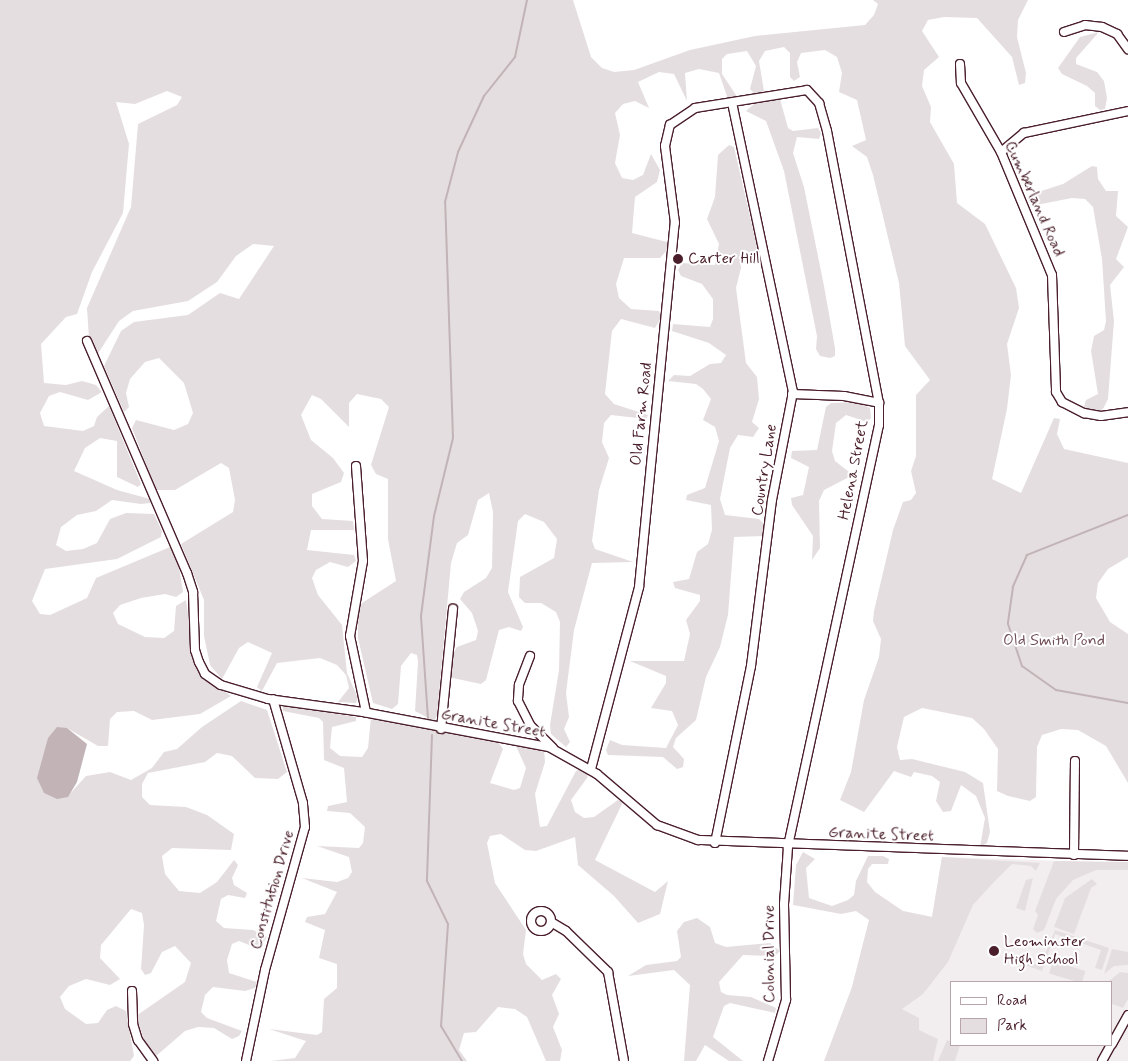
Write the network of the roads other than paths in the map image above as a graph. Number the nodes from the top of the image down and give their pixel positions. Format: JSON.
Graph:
{"nodes":[{"id":1,"x":1064,"y":32,"type":"dead end"},
{"id":2,"x":1128,"y":49,"type":"edge"},
{"id":3,"x":960,"y":64,"type":"dead end"},
{"id":4,"x":732,"y":103,"type":"junction"},
{"id":5,"x":1128,"y":111,"type":"edge"},
{"id":6,"x":1001,"y":152,"type":"junction"},
{"id":7,"x":87,"y":341,"type":"dead end"},
{"id":8,"x":792,"y":394,"type":"junction"},
{"id":9,"x":879,"y":403,"type":"junction"},
{"id":10,"x":1128,"y":412,"type":"edge"},
{"id":11,"x":356,"y":466,"type":"dead end"},
{"id":12,"x":453,"y":609,"type":"dead end"},
{"id":13,"x":530,"y":656,"type":"dead end"},
{"id":14,"x":272,"y":699,"type":"junction"},
{"id":15,"x":366,"y":712,"type":"junction"},
{"id":16,"x":441,"y":729,"type":"junction"},
{"id":17,"x":554,"y":750,"type":"junction"},
{"id":18,"x":1075,"y":761,"type":"dead end"},
{"id":19,"x":591,"y":769,"type":"junction"},
{"id":20,"x":715,"y":842,"type":"junction"},
{"id":21,"x":788,"y":845,"type":"junction"},
{"id":22,"x":1074,"y":855,"type":"junction"},
{"id":23,"x":1128,"y":856,"type":"edge"},
{"id":24,"x":551,"y":922,"type":"dead end"},
{"id":25,"x":132,"y":991,"type":"dead end"},
{"id":26,"x":1128,"y":1015,"type":"edge"},
{"id":27,"x":1113,"y":1042,"type":"edge"},
{"id":28,"x":1111,"y":1046,"type":"edge"},
{"id":29,"x":153,"y":1061,"type":"edge"},
{"id":30,"x":246,"y":1061,"type":"edge"},
{"id":31,"x":624,"y":1061,"type":"edge"},
{"id":32,"x":768,"y":1061,"type":"edge"},
{"id":33,"x":1102,"y":1061,"type":"edge"}],
"edges":[{"from":1,"to":2,"type":"street"},
{"from":3,"to":6,"type":"street","name":"Cumberland Road"},
{"from":4,"to":8,"type":"street","name":"Country Lane"},
{"from":4,"to":9,"type":"street","name":"Helena Street"},
{"from":4,"to":19,"type":"street","name":"Old Farm Road"},
{"from":5,"to":6,"type":"street"},
{"from":6,"to":10,"type":"street","name":"Cumberland Road"},
{"from":7,"to":14,"type":"street","name":"Granite Street"},
{"from":8,"to":9,"type":"street"},
{"from":8,"to":20,"type":"street","name":"Country Lane"},
{"from":9,"to":21,"type":"street","name":"Helena Street"},
{"from":11,"to":15,"type":"street"},
{"from":12,"to":16,"type":"street"},
{"from":13,"to":17,"type":"street"},
{"from":14,"to":15,"type":"street","name":"Granite Street"},
{"from":14,"to":30,"type":"street","name":"Constitution Drive"},
{"from":15,"to":16,"type":"street","name":"Granite Street"},
{"from":16,"to":17,"type":"street","name":"Granite Street"},
{"from":17,"to":19,"type":"street","name":"Granite Street"},
{"from":18,"to":22,"type":"street"},
{"from":19,"to":20,"type":"street","name":"Granite Street"},
{"from":20,"to":21,"type":"street","name":"Granite Street"},
{"from":21,"to":22,"type":"street","name":"Granite Street"},
{"from":21,"to":32,"type":"street","name":"Colonial Drive"},
{"from":22,"to":23,"type":"street","name":"Granite Street"},
{"from":24,"to":31,"type":"street"},
{"from":25,"to":29,"type":"street"},
{"from":26,"to":27,"type":"street"},
{"from":28,"to":33,"type":"street"}]}
